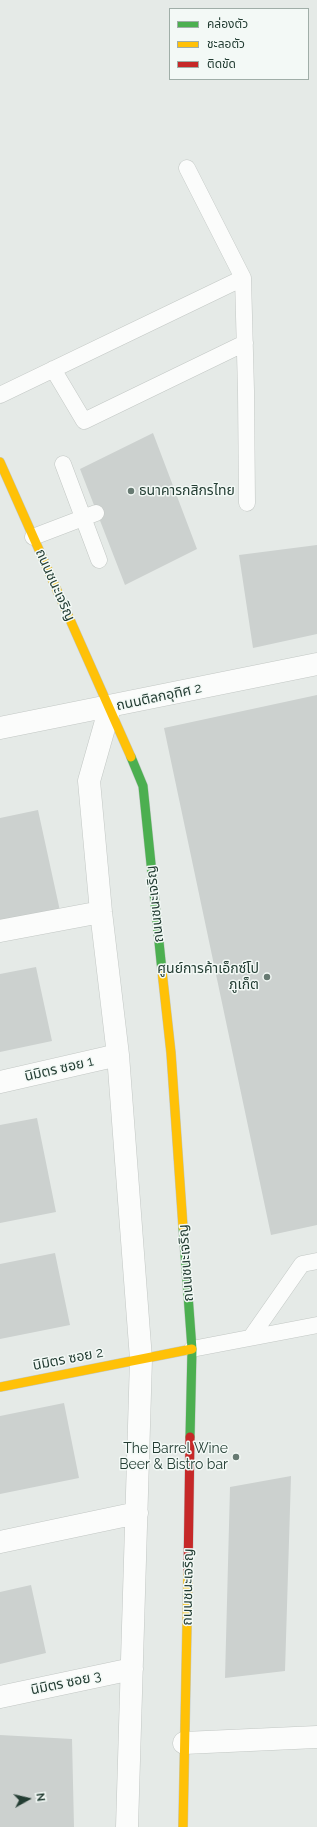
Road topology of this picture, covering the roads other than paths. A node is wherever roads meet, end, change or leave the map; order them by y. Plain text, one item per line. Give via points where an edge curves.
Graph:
1 (187, 168) dead end
2 (243, 278) junction
3 (245, 343) junction
4 (53, 369) junction
5 (0, 395) edge
6 (0, 462) edge
7 (63, 464) dead end
8 (246, 503) dead end
9 (90, 515) junction
10 (33, 537) junction
11 (99, 560) dead end
12 (317, 664) edge
13 (110, 707) junction
14 (0, 728) edge
15 (101, 912) junction
16 (0, 932) edge
17 (118, 1055) junction
18 (0, 1082) edge
19 (317, 1261) edge
20 (317, 1325) edge
21 (252, 1337) junction
22 (192, 1349) junction
23 (141, 1359) junction
24 (0, 1387) edge
25 (137, 1513) junction
26 (0, 1542) edge
27 (132, 1669) junction
28 (0, 1697) edge
29 (317, 1737) edge
30 (184, 1743) junction
31 (127, 1827) edge
32 (183, 1827) edge

1 - 2 lane
2 - 3 lane
2 - 4 lane
3 - 4 lane via 84,421
3 - 8 lane
4 - 5 lane
6 - 10 street, ถนนชนะเจริญ
7 - 9 lane
9 - 10 lane
9 - 11 lane
10 - 13 street, ถนนชนะเจริญ
12 - 13 street, ถนนติลกอุทิศ 2
13 - 14 street, ถนนติลกอุทิศ 2
13 - 15 street via 89,781
13 - 22 street, ถนนชนะเจริญ via 143,786 171,1053
15 - 16 street
15 - 17 street
17 - 18 street, นิมิตร ซอย 1
17 - 23 street
19 - 21 lane via 302,1264
20 - 21 lane
21 - 22 lane
22 - 23 street, นิมิตร ซอย 2
22 - 30 street, ถนนชนะเจริญ
23 - 24 street, นิมิตร ซอย 2
23 - 25 street
25 - 26 street
25 - 27 street
27 - 28 street, นิมิตร ซอย 3
27 - 31 street
29 - 30 street
30 - 32 street, ถนนชนะเจริญ

